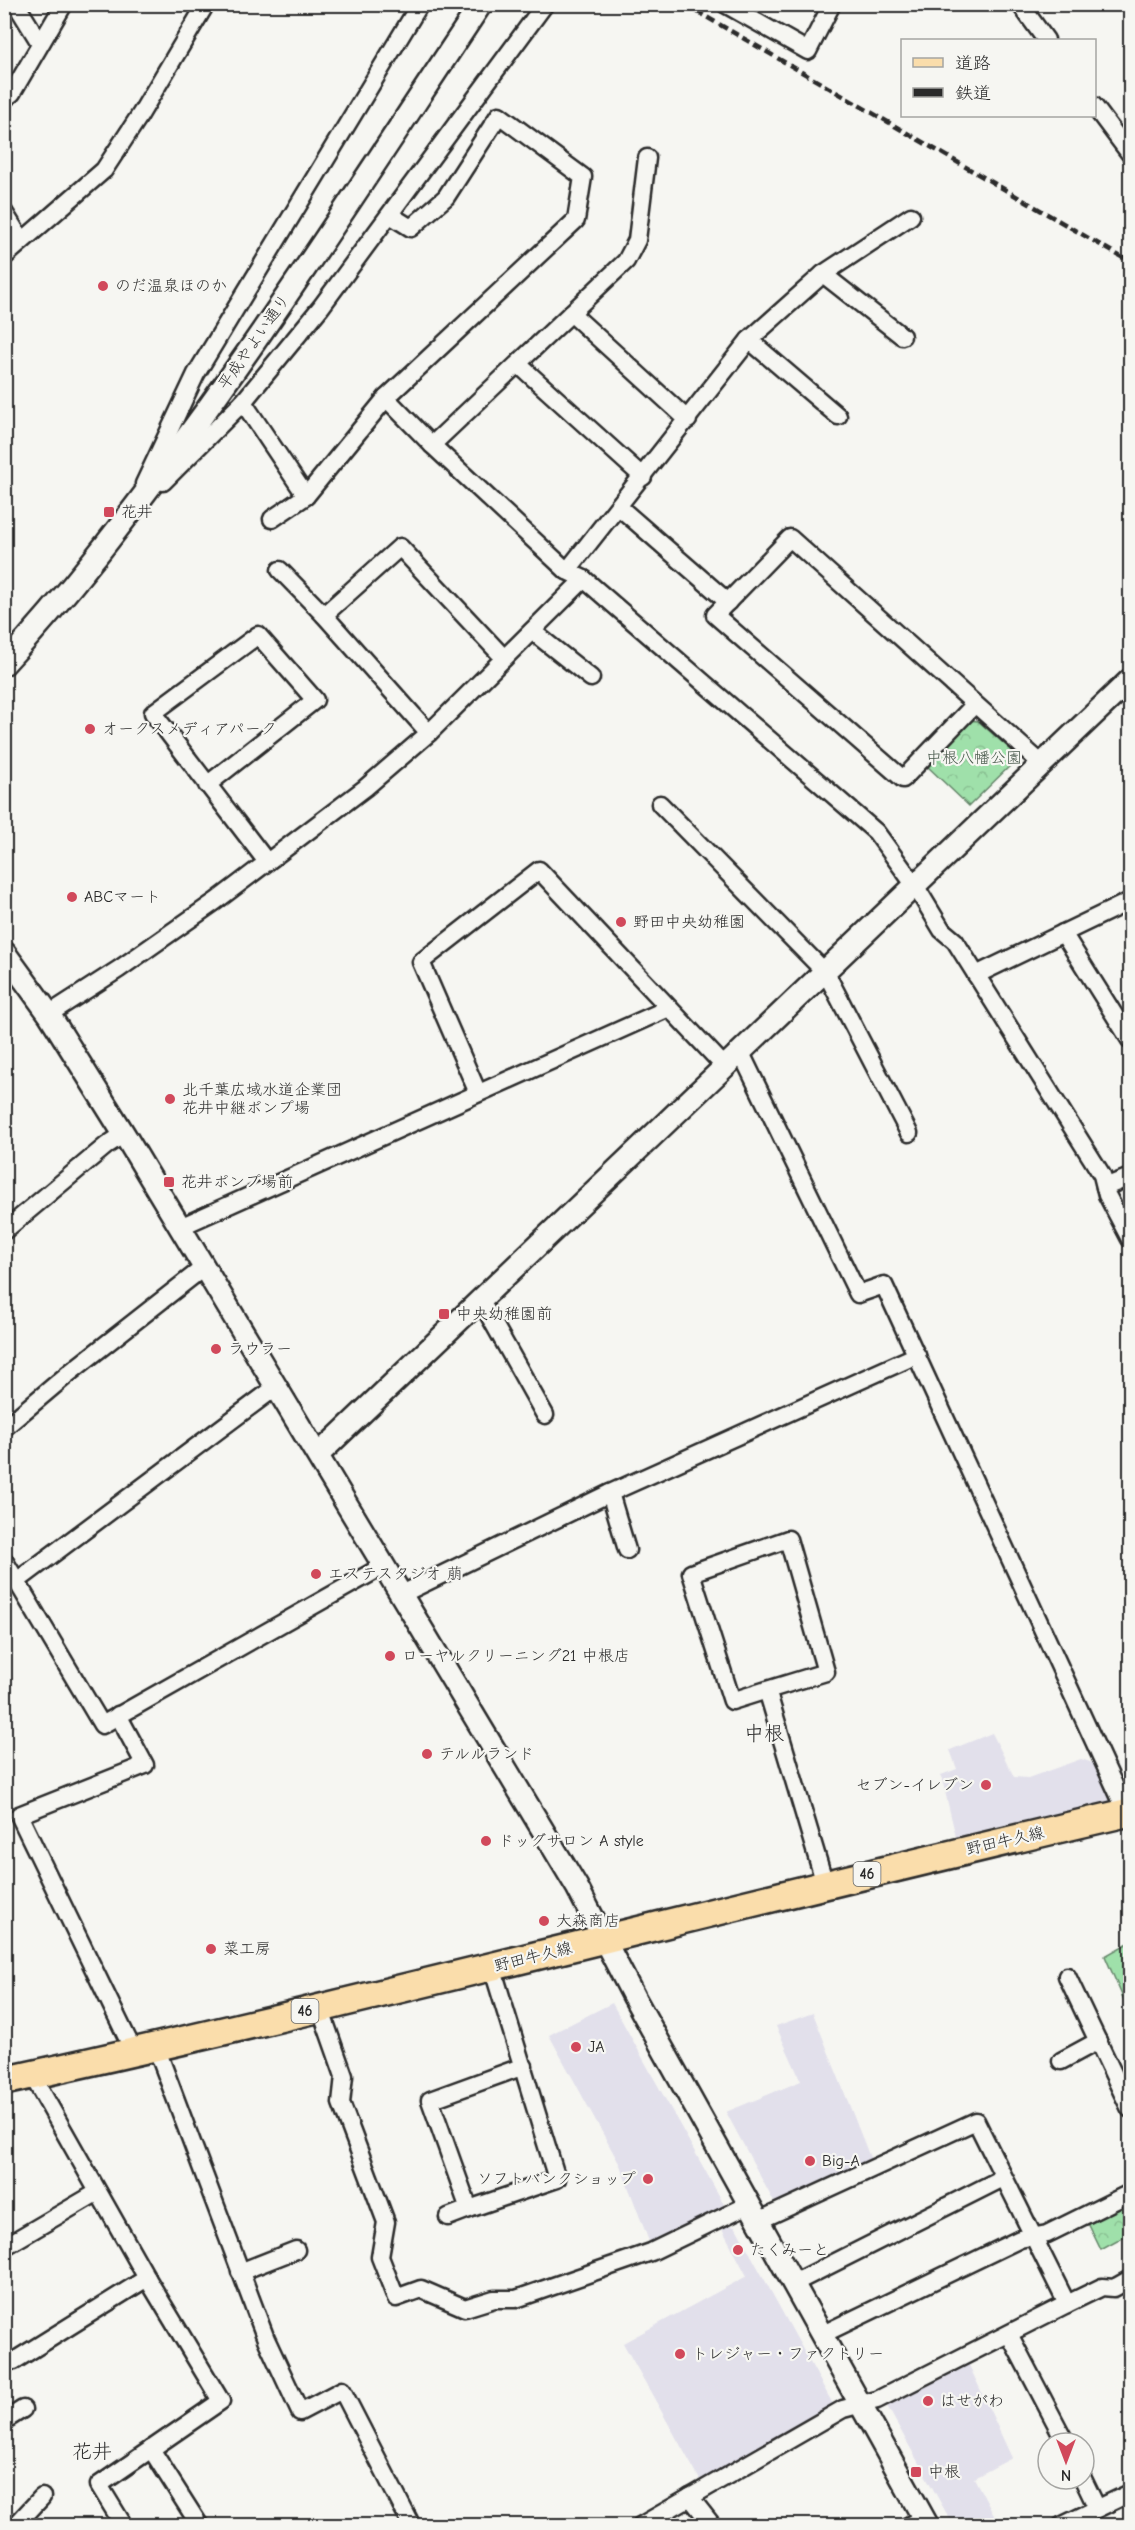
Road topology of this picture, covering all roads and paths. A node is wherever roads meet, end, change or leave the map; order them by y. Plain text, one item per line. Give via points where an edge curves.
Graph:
1 (15, 4) edge
2 (64, 4) edge
3 (206, 4) edge
4 (420, 4) edge
5 (481, 4) edge
6 (545, 4) edge
7 (725, 4) edge
8 (832, 4) edge
9 (1020, 4) edge
10 (1045, 39) edge
11 (40, 43) junction
12 (4, 99) edge
13 (1096, 107) edge
14 (1131, 154) edge
15 (647, 158) dead end
16 (4, 212) edge
17 (390, 215) junction
18 (910, 216) dead end
19 (22, 241) junction
20 (4, 257) edge
21 (824, 273) junction
22 (571, 313) junction
23 (902, 336) dead end
24 (749, 340) junction
25 (518, 364) junction
26 (386, 398) junction
27 (243, 402) junction
28 (838, 416) dead end
29 (688, 420) junction
30 (432, 445) junction
31 (643, 477) junction
32 (306, 496) junction
33 (619, 507) junction
34 (130, 514) junction
35 (272, 519) dead end
36 (280, 570) dead end
37 (567, 571) junction
38 (584, 579) junction
39 (728, 602) junction
40 (324, 615) junction
41 (531, 631) junction
42 (504, 658) junction
43 (4, 664) edge
44 (591, 678) dead end
45 (1131, 680) edge
46 (975, 704) junction
47 (429, 733) junction
48 (1042, 765) junction
49 (207, 785) junction
50 (660, 804) dead end
51 (267, 862) junction
52 (916, 887) junction
53 (1131, 901) edge
54 (1063, 933) junction
55 (4, 951) edge
56 (826, 973) junction
57 (976, 975) junction
58 (669, 1008) junction
59 (49, 1014) junction
60 (1131, 1040) edge
61 (741, 1053) junction
62 (726, 1068) junction
63 (478, 1093) junction
64 (909, 1133) dead end
65 (124, 1134) junction
66 (1131, 1177) edge
67 (1105, 1187) junction
68 (180, 1227) junction
69 (4, 1232) edge
70 (1131, 1239) edge
71 (203, 1268) junction
72 (481, 1301) junction
73 (917, 1355) junction
74 (276, 1387) junction
75 (545, 1414) dead end
76 (4, 1428) edge
77 (318, 1455) junction
78 (610, 1493) junction
79 (627, 1550) dead end
80 (4, 1560) edge
81 (385, 1565) junction
82 (16, 1581) junction
83 (402, 1594) junction
84 (767, 1690) junction
85 (118, 1715) junction
86 (1129, 1812) edge
87 (825, 1884) junction
88 (604, 1938) junction
89 (492, 1967) junction
90 (1067, 1976) dead end
91 (320, 2008) junction
92 (1098, 2041) junction
93 (145, 2049) junction
94 (1061, 2061) dead end
95 (524, 2066) junction
96 (32, 2075) junction
97 (4, 2081) edge
98 (1131, 2109) edge
99 (1003, 2178) junction
100 (98, 2192) junction
101 (1131, 2196) edge
102 (469, 2209) junction
103 (753, 2213) junction
104 (448, 2217) dead end
105 (1035, 2236) junction
106 (4, 2247) edge
107 (296, 2250) dead end
108 (240, 2272) junction
109 (147, 2278) junction
110 (1131, 2279) edge
111 (792, 2284) junction
112 (1067, 2304) junction
113 (1009, 2334) junction
114 (821, 2336) junction
115 (14, 2361) dead end
116 (861, 2404) junction
117 (23, 2409) dead end
118 (4, 2421) edge
119 (1060, 2431) edge
120 (150, 2449) junction
121 (1089, 2491) edge
122 (1131, 2493) edge
123 (42, 2497) dead end
124 (690, 2498) junction
125 (1097, 2508) junction
126 (920, 2523) edge
127 (15, 2526) edge
128 (124, 2526) edge
129 (200, 2526) edge
130 (412, 2526) edge
131 (640, 2526) edge
132 (713, 2526) edge
133 (1061, 2526) edge

1 - 11 street
2 - 11 street
3 - 19 street via 104,170
4 - 34 street via 196,374
5 - 34 street, 平成やよい通り via 244,358
6 - 17 street
7 - 8 street via 808,51
9 - 10 street
11 - 12 street via 12,93
13 - 14 street
15 - 22 street via 636,240 626,261
16 - 19 street
17 - 26 street via 411,228 446,197 499,115 583,177 576,220
17 - 27 street
18 - 21 street
19 - 20 street
21 - 23 street
21 - 24 street
22 - 25 street
22 - 29 street
24 - 28 street
24 - 29 street
25 - 30 street
25 - 31 street
26 - 30 street
26 - 32 street
27 - 32 street
27 - 34 street
29 - 31 street
30 - 37 street
31 - 33 street
32 - 35 street
33 - 37 street
33 - 39 street
34 - 43 street, 平成やよい通り
36 - 40 street
37 - 38 street
38 - 41 street
38 - 52 street via 876,832
39 - 46 street via 790,538
39 - 46 street via 715,615 903,779
40 - 42 street via 400,547
40 - 47 street
41 - 42 street
41 - 44 street
42 - 47 street
45 - 48 street
46 - 48 street
47 - 51 street via 365,788
48 - 52 street
49 - 49 street via 153,713 258,635 315,700
49 - 51 street
50 - 56 street
51 - 59 street via 119,969
52 - 56 street
52 - 57 street
53 - 54 street
54 - 57 street
54 - 60 street
55 - 59 street
56 - 61 street
56 - 64 street
57 - 67 street via 1102,1175
58 - 62 street
58 - 63 street
58 - 63 street via 539,870 421,962
59 - 65 street
61 - 62 street
61 - 73 street via 858,1294 884,1285
62 - 72 street
63 - 68 street
65 - 68 street
65 - 69 street
66 - 67 street
67 - 70 street
68 - 71 street
71 - 74 street
71 - 76 street
72 - 75 street
72 - 77 street
73 - 78 street
73 - 86 street
74 - 77 street
74 - 82 street
77 - 81 street
78 - 79 street
78 - 83 street
80 - 82 street
81 - 83 street
81 - 85 street
82 - 85 street via 102,1725
83 - 88 street
84 - 84 street via 732,1701 691,1573 788,1539 826,1672
84 - 87 street
85 - 93 street via 145,1765 19,1815
86 - 87 main road, 野田牛久線 / 46
87 - 88 main road, 野田牛久線 / 46
88 - 89 main road, 野田牛久線 / 46
88 - 103 street
89 - 91 main road, 野田牛久線 / 46
89 - 95 street
90 - 92 street
91 - 93 main road, 野田牛久線 / 46
91 - 103 street via 344,2076 341,2103 386,2222 380,2257 396,2298 421,2289 465,2307 516,2299
92 - 94 street
92 - 98 street
93 - 96 main road, 野田牛久線 / 46
93 - 108 street
95 - 102 street via 557,2179
95 - 102 street via 430,2100
96 - 97 main road, 野田牛久線 / 46
96 - 100 street
99 - 103 street via 976,2121
99 - 105 street
99 - 111 street
100 - 106 street
100 - 109 street
101 - 105 street
102 - 104 street
103 - 111 street
105 - 112 street
105 - 114 street via 1020,2239
107 - 108 street
108 - 130 street via 300,2412 342,2390
109 - 115 street
109 - 120 street via 221,2401
110 - 112 street via 1114,2288 1102,2287
111 - 114 street
112 - 113 street
113 - 116 street via 877,2400
113 - 119 street
114 - 116 street
116 - 124 street via 843,2409
116 - 126 street
117 - 118 street
120 - 128 street via 99,2485
120 - 129 street
121 - 125 street
122 - 125 street
123 - 127 street
124 - 131 street
124 - 132 street
125 - 133 street

